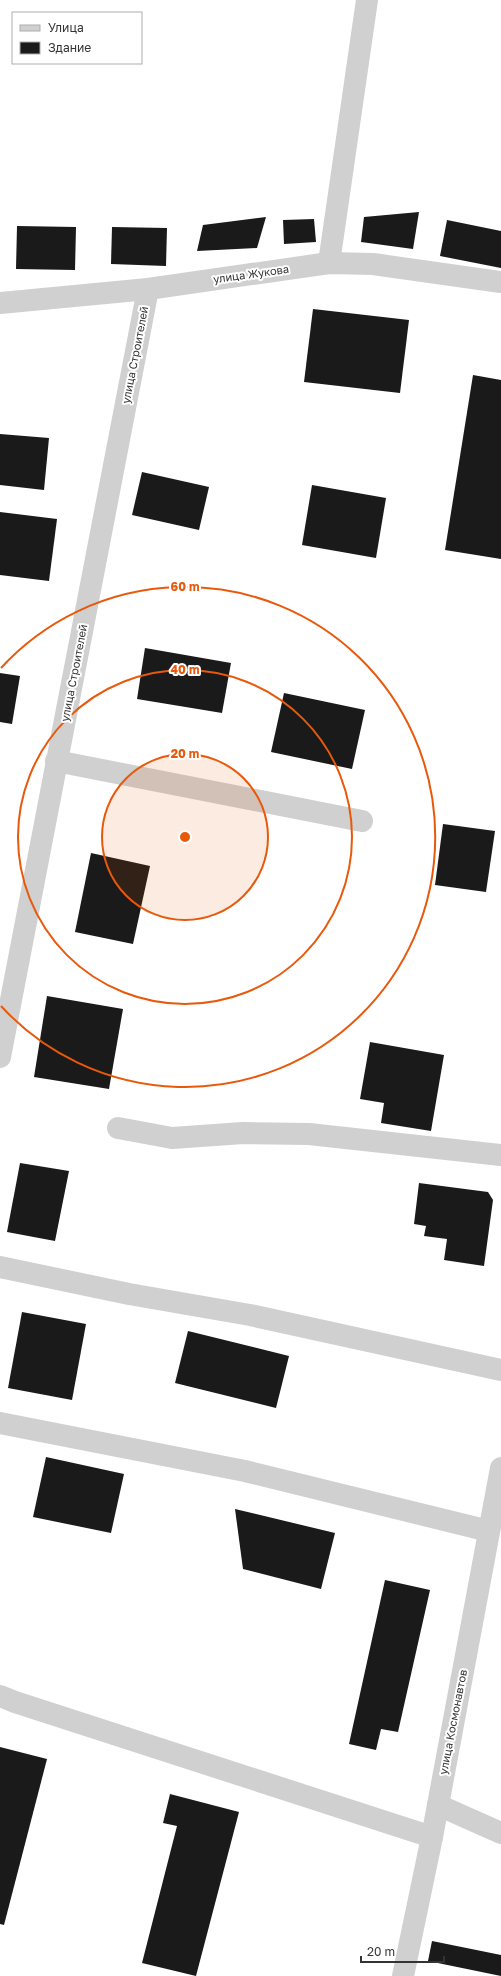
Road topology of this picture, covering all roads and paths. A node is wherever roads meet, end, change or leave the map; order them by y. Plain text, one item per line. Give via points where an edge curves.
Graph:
1 (367, 0) edge
2 (329, 263) junction
3 (501, 282) edge
4 (148, 289) junction
5 (0, 303) edge
6 (56, 761) junction
7 (362, 821) dead end
8 (0, 1057) edge
9 (118, 1128) dead end
10 (501, 1155) edge
11 (0, 1267) edge
12 (501, 1370) edge
13 (0, 1423) edge
14 (501, 1468) edge
15 (489, 1531) junction
16 (0, 1696) edge
17 (438, 1805) junction
18 (501, 1833) edge
19 (432, 1837) junction
20 (403, 1976) edge

1 - 2 street
2 - 3 street, улица Жукова via 373,264
2 - 4 street, улица Жукова
4 - 5 street, улица Жукова
4 - 6 street, улица Строителей
6 - 7 street
6 - 8 street, улица Строителей
9 - 10 street via 172,1138 243,1133 309,1134
11 - 12 street via 128,1294 250,1315
13 - 15 street via 245,1471
14 - 15 street, улица Космонавтов
15 - 17 street, улица Космонавтов
16 - 19 street
17 - 18 street
17 - 19 street, улица Космонавтов
19 - 20 street, улица Космонавтов

